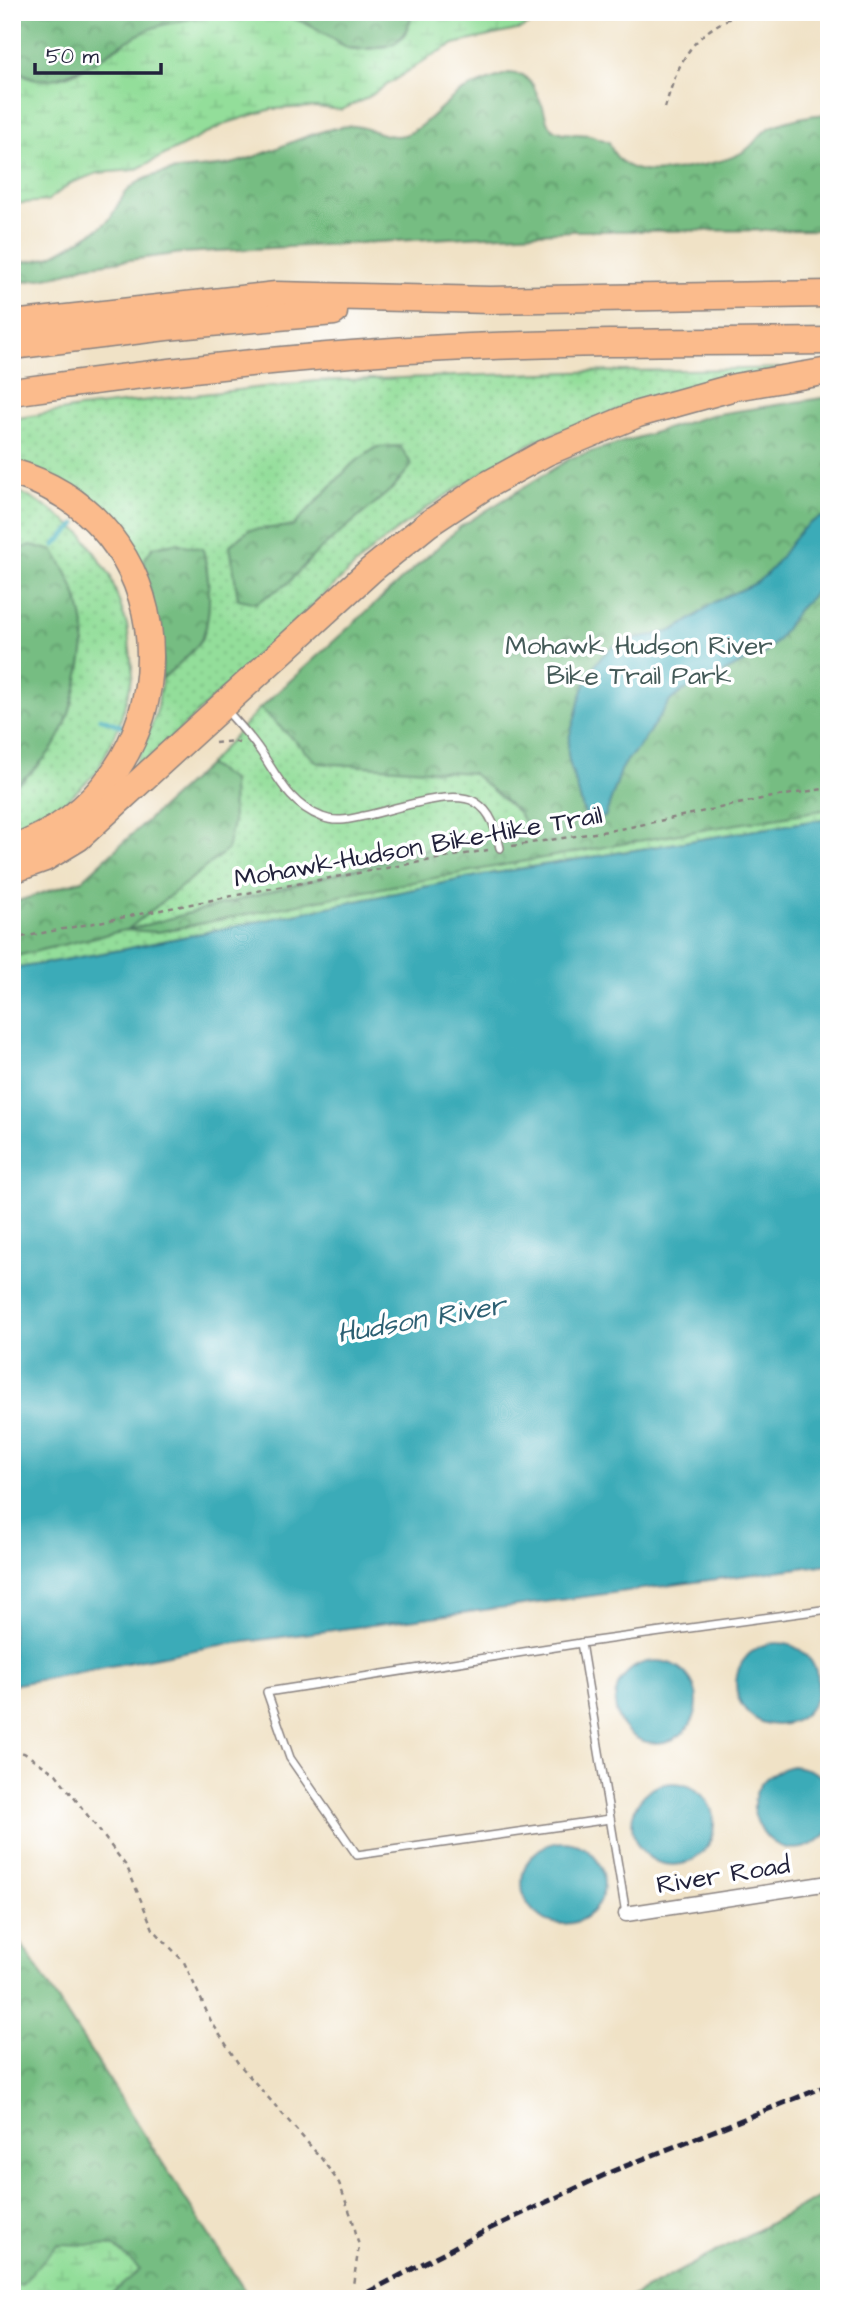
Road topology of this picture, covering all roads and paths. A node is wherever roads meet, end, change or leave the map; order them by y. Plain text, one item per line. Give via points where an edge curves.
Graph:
1 (745, 12) edge
2 (664, 108) dead end
3 (829, 294) edge
4 (490, 300) junction
5 (12, 324) edge
6 (829, 341) edge
7 (12, 346) edge
8 (829, 371) edge
9 (12, 392) edge
10 (12, 472) edge
11 (223, 706) junction
12 (210, 744) dead end
13 (246, 746) dead end
14 (829, 788) edge
15 (500, 848) junction
16 (12, 849) edge
17 (12, 870) edge
18 (12, 939) edge
19 (829, 1609) edge
20 (581, 1643) junction
21 (12, 1752) edge
22 (610, 1819) junction
23 (829, 1883) edge
24 (626, 1914) joint
25 (353, 2285) dead end

1 - 2 path via 696,40 677,71
3 - 4 highway
4 - 5 highway via 276,295
4 - 7 highway via 243,319
6 - 9 highway via 536,344 405,351
8 - 11 highway via 668,404 576,439 514,469 399,547
10 - 16 highway via 75,504 114,544 138,591 151,663 144,713 116,771 66,822
11 - 15 lane via 253,740 285,792 306,810 342,821 463,798 488,814
11 - 17 highway via 79,838
12 - 13 path via 234,741
14 - 15 path, Mohawk-Hudson Bike-Hike Trail
15 - 18 path, Mohawk-Hudson Bike-Hike Trail
19 - 20 lane
20 - 22 lane
20 - 22 lane via 267,1692 290,1758 356,1855
21 - 25 path via 24,1753 56,1774 127,1867 153,1929 184,1962 211,2021 238,2063 339,2183 359,2246
22 - 24 lane
23 - 24 street, River Road

